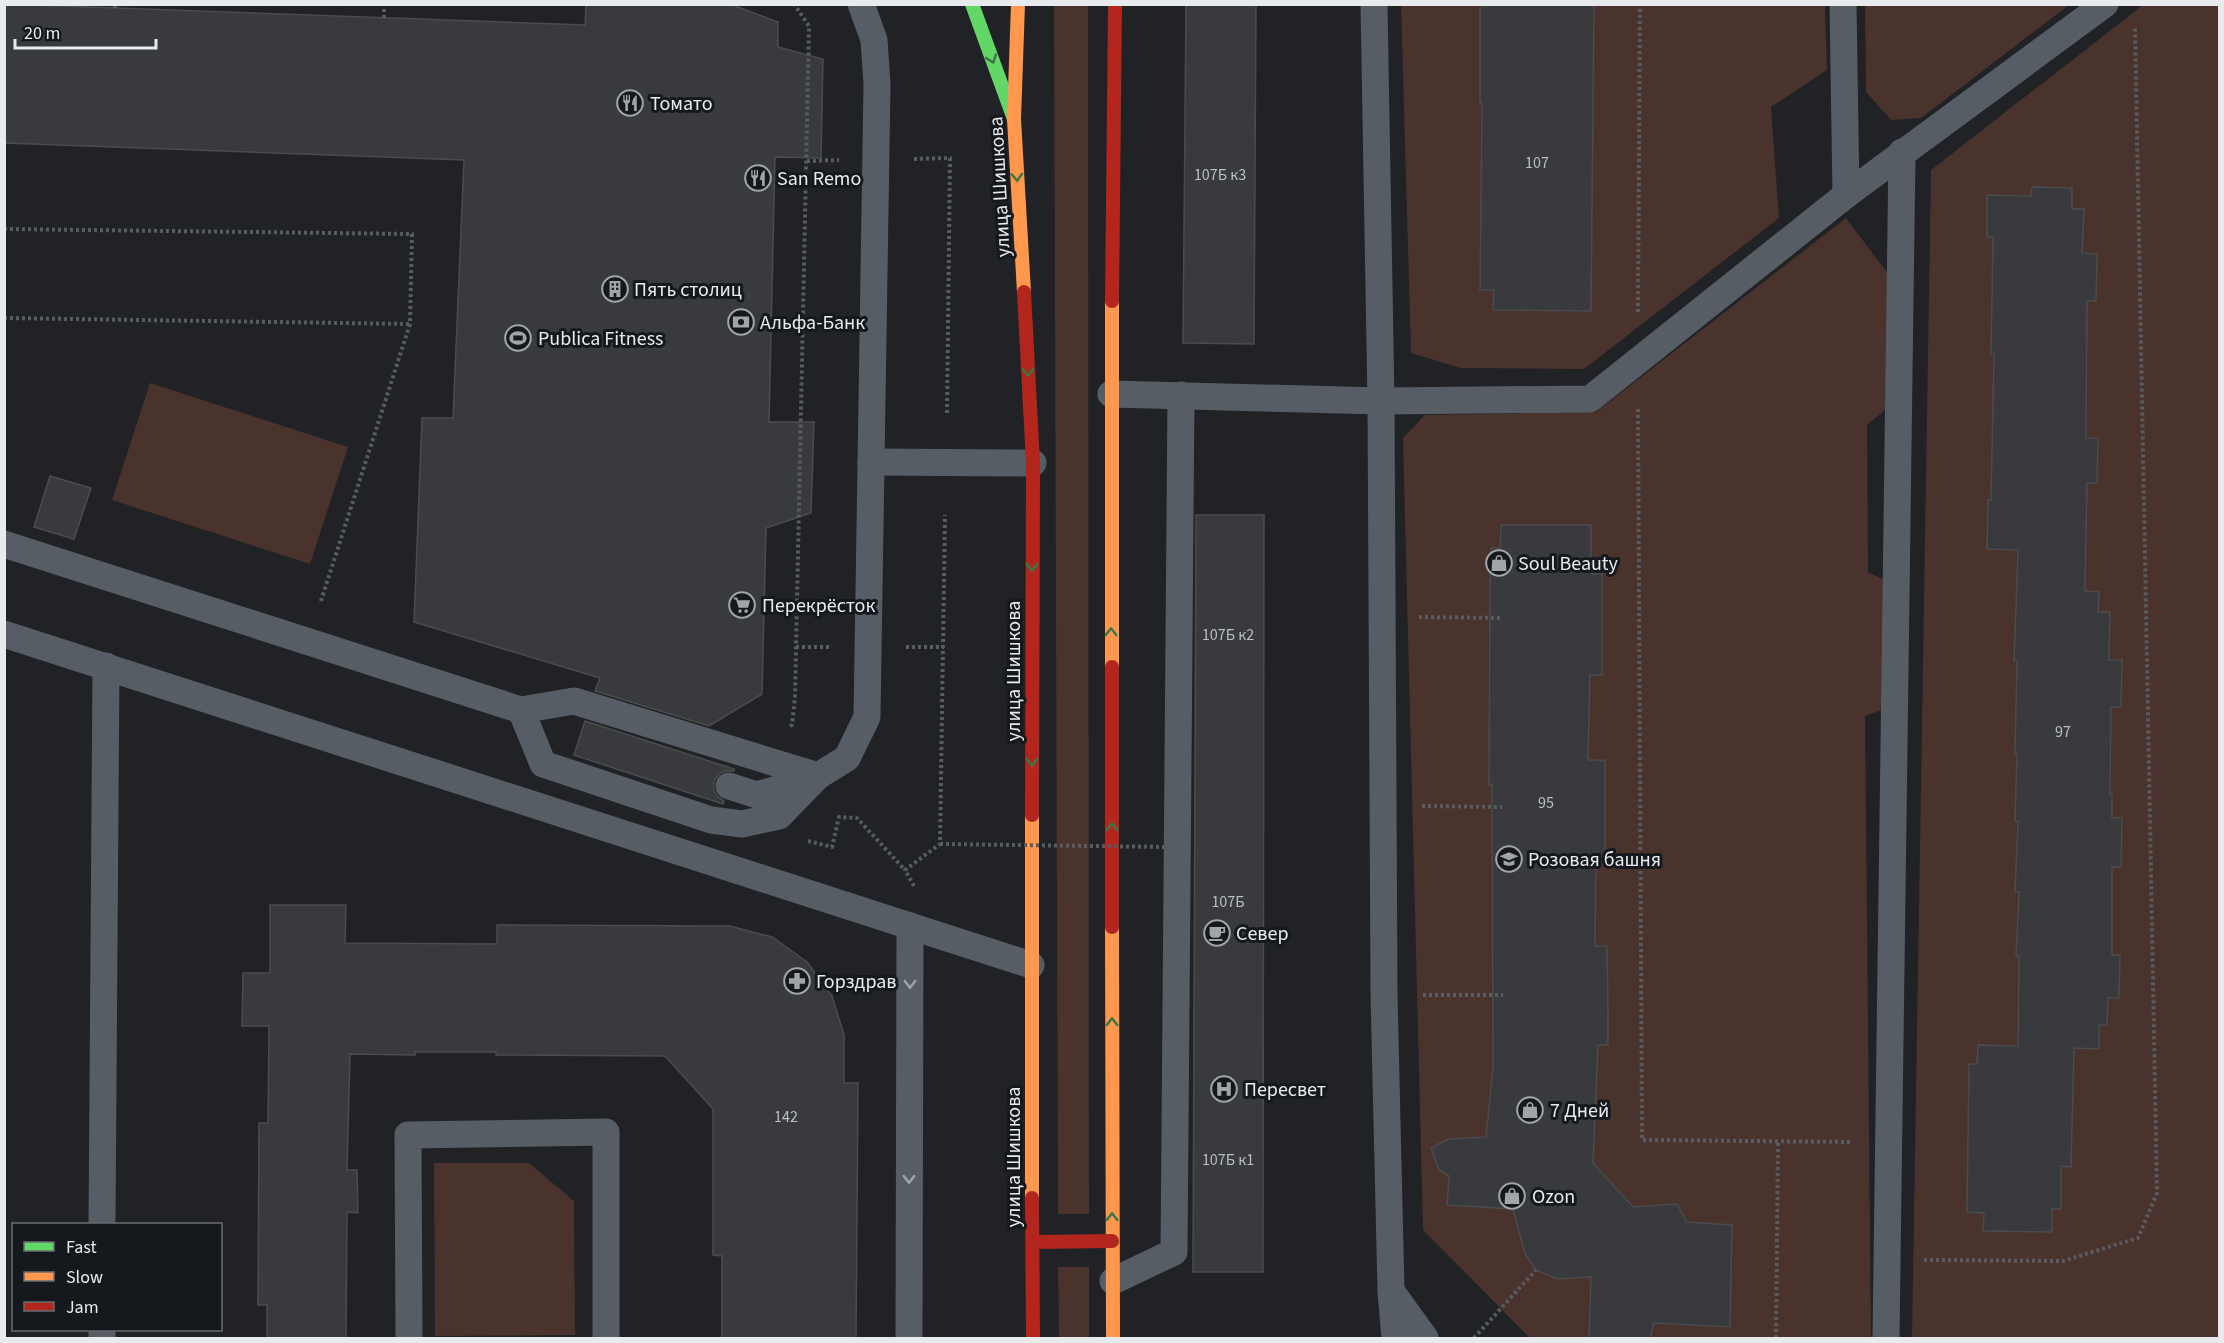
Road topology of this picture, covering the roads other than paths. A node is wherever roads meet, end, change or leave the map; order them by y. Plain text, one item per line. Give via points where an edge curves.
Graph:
1 (861, 4) edge
2 (972, 4) edge
3 (1018, 4) edge
4 (1115, 4) edge
5 (1374, 4) edge
6 (1843, 4) edge
7 (2105, 4) edge
8 (1014, 119) junction
9 (1902, 152) junction
10 (1846, 195) junction
11 (1111, 394) junction
12 (1181, 396) junction
13 (1381, 401) junction
14 (871, 462) junction
15 (1033, 463) junction
16 (4, 544) edge
17 (4, 634) edge
18 (106, 666) junction
19 (521, 710) junction
20 (818, 776) junction
21 (729, 786) dead end
22 (910, 926) junction
23 (1031, 965) junction
24 (102, 1223) edge
25 (1112, 1241) junction
26 (1033, 1242) junction
27 (1113, 1281) junction
28 (1390, 1291) junction
29 (409, 1338) edge
30 (606, 1338) edge
31 (909, 1338) edge
32 (1033, 1338) edge
33 (1113, 1338) edge
34 (1395, 1338) edge
35 (1425, 1338) edge
36 (1886, 1338) edge

1 - 14 lane via 874,40 877,84
2 -> 8 main road
3 - 8 main road, улица Шишкова
4 - 11 main road
5 - 13 lane
6 - 10 lane
7 - 9 lane
8 -> 15 main road, улица Шишкова
9 - 10 lane
9 - 36 lane
10 - 13 lane via 1590,399
11 - 12 lane
25 -> 11 main road
12 - 13 lane
12 - 27 lane via 1174,1252
13 - 28 lane
14 - 15 lane
14 - 20 lane via 867,717 847,758
15 -> 23 main road, улица Шишкова
16 - 19 lane
17 - 18 lane
18 - 22 lane
18 - 24 lane
19 - 20 lane via 574,701
19 - 20 lane via 543,764 711,820 742,824 779,816
20 - 21 lane via 757,795
22 - 23 lane
22 -> 31 lane
23 - 26 main road, улица Шишкова
25 - 26 main road
25 - 27 main road
26 - 32 main road, улица Шишкова
27 - 33 main road
28 - 34 lane
28 - 35 lane
29 - 30 lane via 408,1135 606,1132

